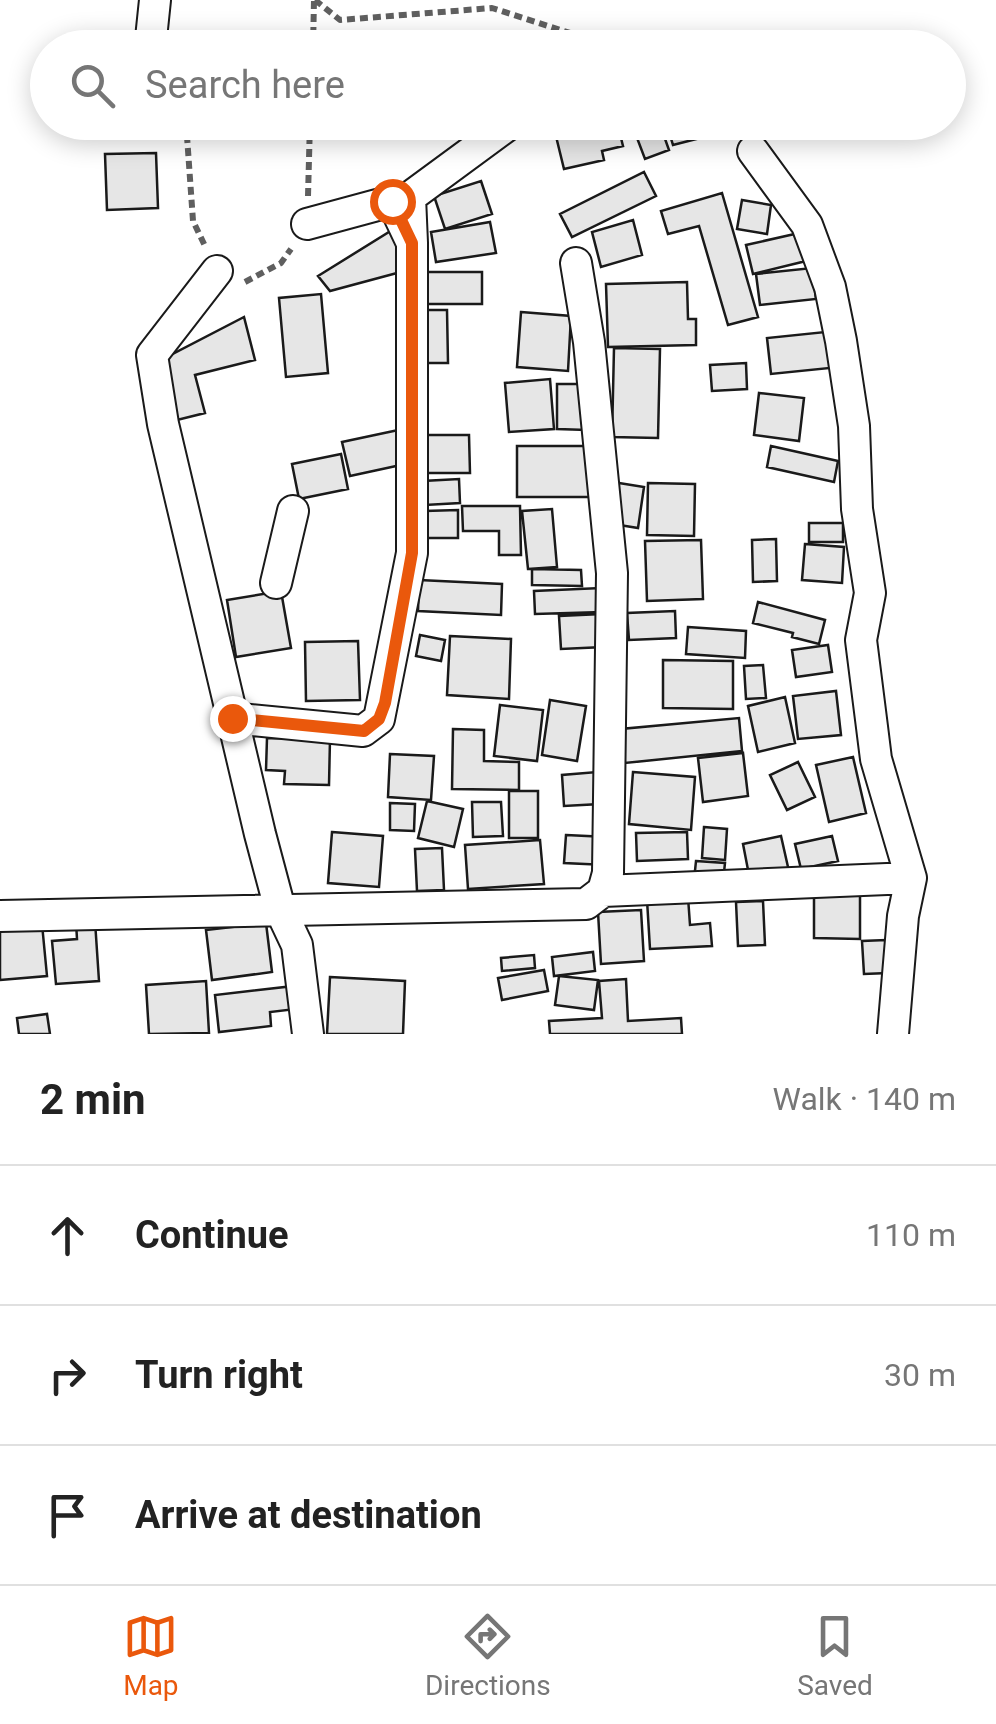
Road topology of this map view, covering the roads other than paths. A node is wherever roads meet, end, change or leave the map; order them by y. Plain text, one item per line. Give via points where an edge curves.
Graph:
1 (155, 0) edge
2 (152, 30) edge
3 (488, 140) edge
4 (754, 151) dead end
5 (307, 224) road end
6 (412, 243) junction
7 (576, 263) dead end
8 (217, 271) road end
9 (293, 512) dead end
10 (276, 583) dead end
11 (232, 718) junction
12 (911, 878) junction
13 (603, 891) junction
14 (280, 909) junction
15 (0, 916) edge
16 (308, 1034) edge
17 (893, 1034) edge

1 - 2 street
3 - 6 street via 410,197
4 - 12 street via 807,225 830,287 854,426 870,593 861,640 874,743
5 - 6 street via 392,201
6 - 11 street via 412,553 379,719 364,731
7 - 13 street via 612,574
8 - 11 street via 152,356
9 - 10 street
11 - 14 street
12 - 13 street
12 - 17 street
13 - 14 street via 586,904
14 - 15 street
14 - 16 street via 297,945

